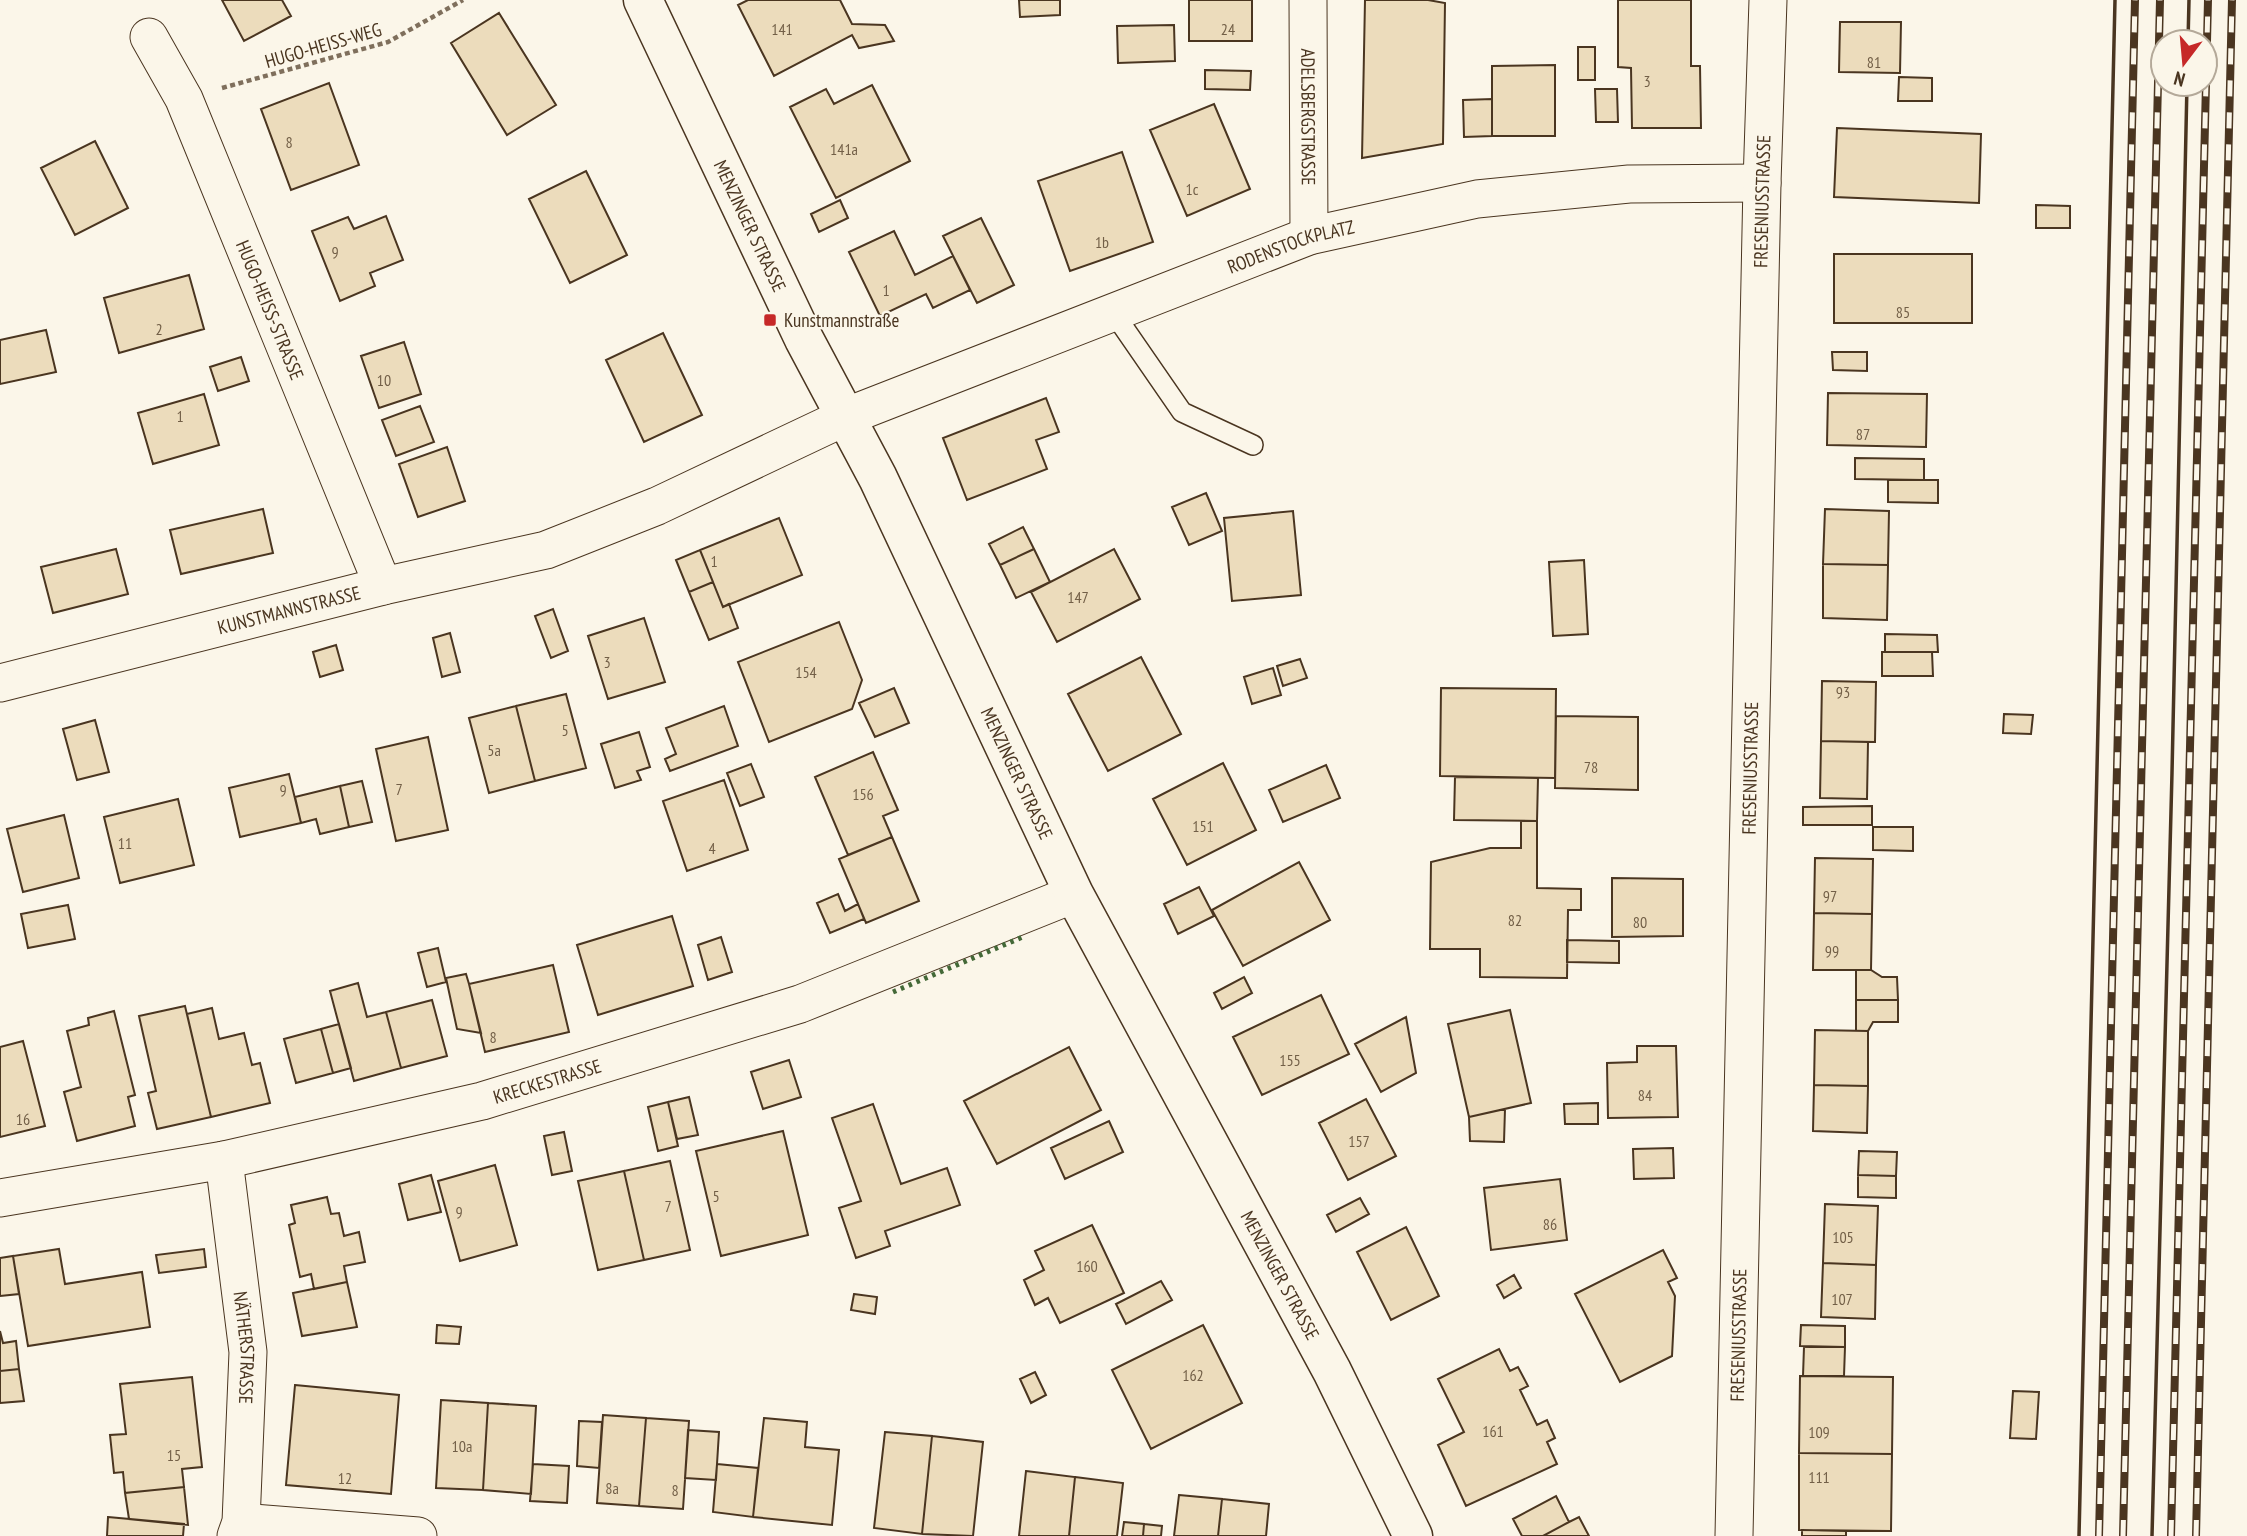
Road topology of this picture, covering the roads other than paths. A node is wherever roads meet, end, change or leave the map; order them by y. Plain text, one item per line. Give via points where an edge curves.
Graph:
1 (643, 0) edge
2 (1308, 0) edge
3 (1768, 0) edge
4 (149, 37) dead end
5 (1762, 183) junction
6 (1309, 236) junction
7 (1113, 312) junction
8 (845, 417) junction
9 (1253, 445) dead end
10 (383, 586) junction
11 (0, 683) edge
12 (1074, 894) junction
13 (224, 1160) junction
14 (0, 1198) edge
15 (239, 1529) edge
16 (418, 1536) edge
17 (1413, 1536) edge
18 (1734, 1536) edge

1 - 8 street, MENZINGER STRASSE
2 - 6 street, ADELSBERGSTRASSE
3 - 5 street, FRESENIUSSTRASSE
4 - 10 street, HUGO-HEISS-STRASSE via 184,99
5 - 6 street, RODENSTOCKPLATZ via 1629,184 1477,199
5 - 18 street, FRESENIUSSTRASSE
6 - 7 street, RODENSTOCKPLATZ
7 - 8 street, RODENSTOCKPLATZ
7 - 9 lane via 1182,412
8 - 10 street, KUNSTMANNSTRASSE via 657,506 546,550
8 - 12 street, MENZINGER STRASSE
10 - 11 street, KUNSTMANNSTRASSE
12 - 13 street, KRECKESTRASSE via 800,1004 482,1101
12 - 17 street, MENZINGER STRASSE via 1332,1371
13 - 14 street, KRECKESTRASSE
13 - 15 street, NÄTHERSTRASSE via 248,1352
15 - 16 street

